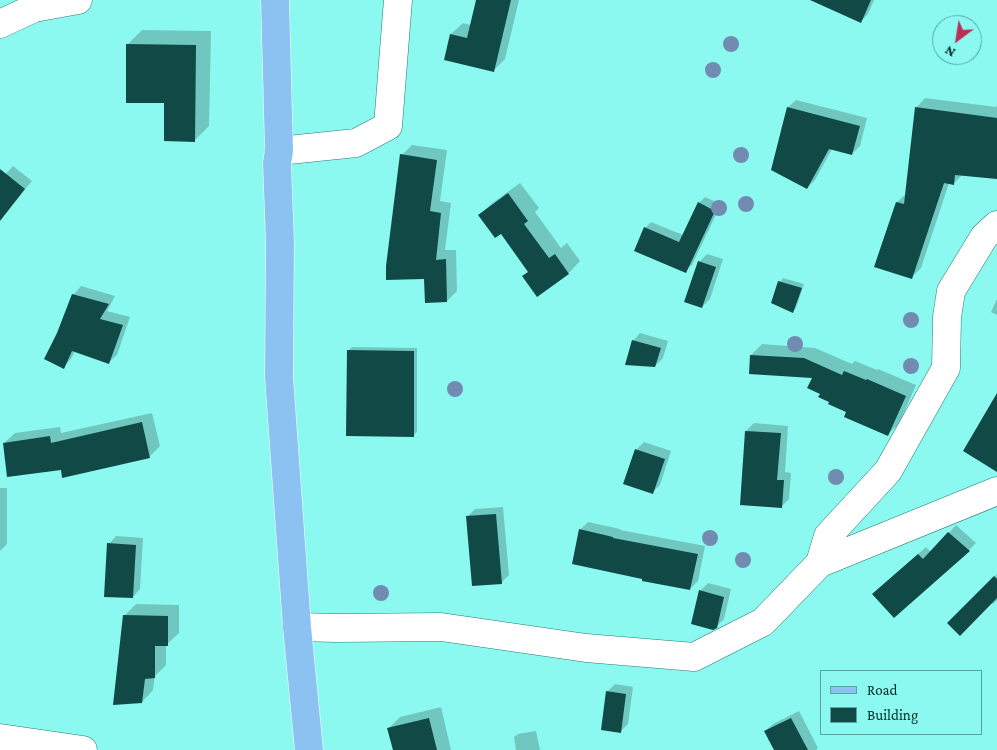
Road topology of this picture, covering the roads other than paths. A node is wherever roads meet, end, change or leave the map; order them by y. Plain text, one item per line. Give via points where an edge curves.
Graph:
1 (78, 0) edge
2 (275, 0) edge
3 (398, 0) edge
4 (2, 16) edge
5 (279, 151) junction
6 (997, 225) edge
7 (997, 491) edge
8 (820, 563) junction
9 (297, 627) junction
10 (0, 738) edge
11 (83, 750) edge
12 (310, 750) edge

1 - 4 street
2 - 5 main road
3 - 5 street via 388,126 356,143
5 - 9 main road via 279,377
6 - 8 street via 984,236 951,291 946,368 888,471 828,536
7 - 8 street
8 - 9 street via 763,622 694,657 586,648 440,627
9 - 12 main road
10 - 11 street

